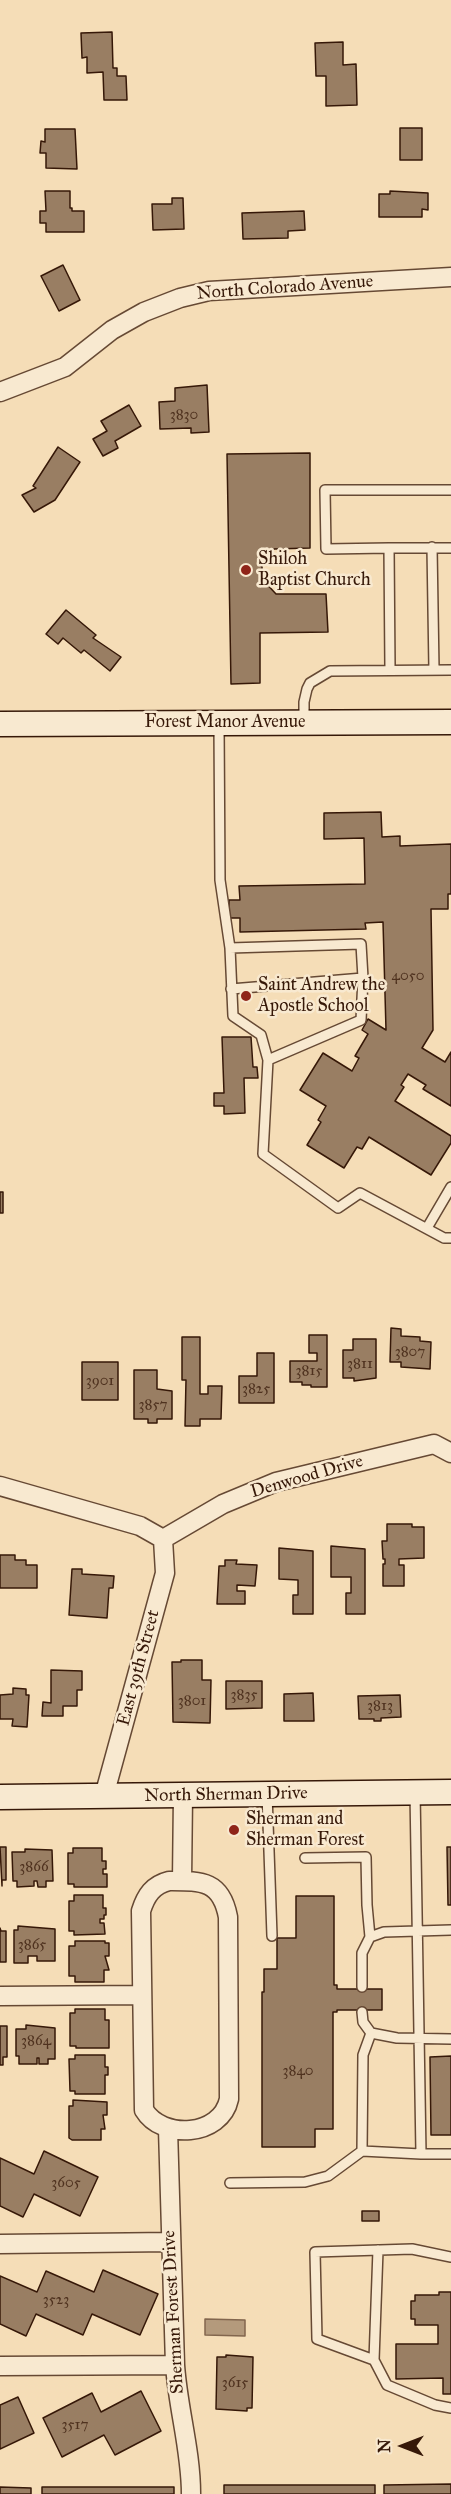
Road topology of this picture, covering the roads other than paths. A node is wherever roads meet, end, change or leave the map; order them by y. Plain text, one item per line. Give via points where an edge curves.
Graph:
1 (451, 277) edge
2 (0, 392) edge
3 (451, 490) edge
4 (389, 548) junction
5 (432, 548) junction
6 (451, 548) edge
7 (390, 669) junction
8 (434, 670) junction
9 (451, 670) edge
10 (304, 722) junction
11 (451, 722) edge
12 (219, 723) junction
13 (0, 724) edge
14 (230, 948) junction
15 (363, 978) junction
16 (231, 989) junction
17 (268, 1060) junction
18 (451, 1187) edge
19 (427, 1228) junction
20 (451, 1238) edge
21 (451, 1453) edge
22 (0, 1486) edge
23 (163, 1539) junction
24 (449, 1790) edge
25 (415, 1792) junction
26 (267, 1794) junction
27 (183, 1795) junction
28 (104, 1796) junction
29 (0, 1797) edge
30 (305, 1858) dead end
31 (182, 1881) junction
32 (451, 1930) edge
33 (417, 1931) junction
34 (272, 1936) dead end
35 (370, 1937) junction
36 (362, 1987) dead end
37 (142, 1995) junction
38 (0, 1996) edge
39 (362, 2012) dead end
40 (371, 2033) junction
41 (419, 2039) junction
42 (451, 2039) edge
43 (168, 2129) junction
44 (362, 2151) junction
45 (421, 2154) junction
46 (451, 2154) edge
47 (230, 2183) dead end
48 (170, 2242) junction
49 (0, 2244) edge
50 (378, 2250) junction
51 (451, 2257) edge
52 (374, 2360) junction
53 (175, 2365) junction
54 (0, 2367) edge
55 (451, 2408) edge
56 (191, 2494) edge

1 - 2 street, North Colorado Avenue via 209,291 189,296 127,321 65,366
3 - 4 lane via 325,490 327,549
4 - 5 lane
4 - 7 lane
5 - 6 lane
5 - 8 lane
7 - 8 lane
7 - 10 lane via 330,671 310,683 304,696
8 - 9 lane
10 - 11 main road, Forest Manor Avenue
10 - 12 main road, Forest Manor Avenue
12 - 13 main road, Forest Manor Avenue
12 - 14 lane via 219,880
14 - 15 lane via 361,944
14 - 16 lane
15 - 16 lane
15 - 17 lane via 361,1020
16 - 17 lane via 233,1016 261,1035
17 - 19 lane via 263,1154 338,1208 360,1192
18 - 19 lane
19 - 20 lane via 444,1239
21 - 23 street, Denwood Drive via 434,1444 276,1482 223,1504
22 - 23 street via 140,1526
23 - 28 street, East 39th Street via 165,1573
24 - 25 main road, North Sherman Drive
25 - 26 main road, North Sherman Drive
25 - 33 lane
26 - 27 main road, North Sherman Drive
26 - 34 lane
27 - 28 main road, North Sherman Drive
27 - 31 street
28 - 29 main road, North Sherman Drive
30 - 35 lane via 366,1857
31 - 37 street via 160,1883 145,1898 141,1911
31 - 43 street via 209,1885 226,1904 229,2099 222,2115 213,2123 193,2129
32 - 33 lane
33 - 35 lane via 384,1932
33 - 41 lane
35 - 36 lane via 362,1953
37 - 38 street
37 - 43 street via 144,2110 151,2120
39 - 40 lane via 363,2022
40 - 41 lane
40 - 44 lane via 363,2055
41 - 42 lane
41 - 45 lane
43 - 48 street, Sherman Forest Drive
44 - 45 lane
44 - 47 lane via 328,2176 305,2182
45 - 46 lane
48 - 49 street
48 - 53 street, Sherman Forest Drive
50 - 51 lane via 412,2249
50 - 52 lane
50 - 52 lane via 315,2252 317,2339
52 - 55 lane via 387,2385
53 - 54 street
53 - 56 street, Sherman Forest Drive via 191,2467

